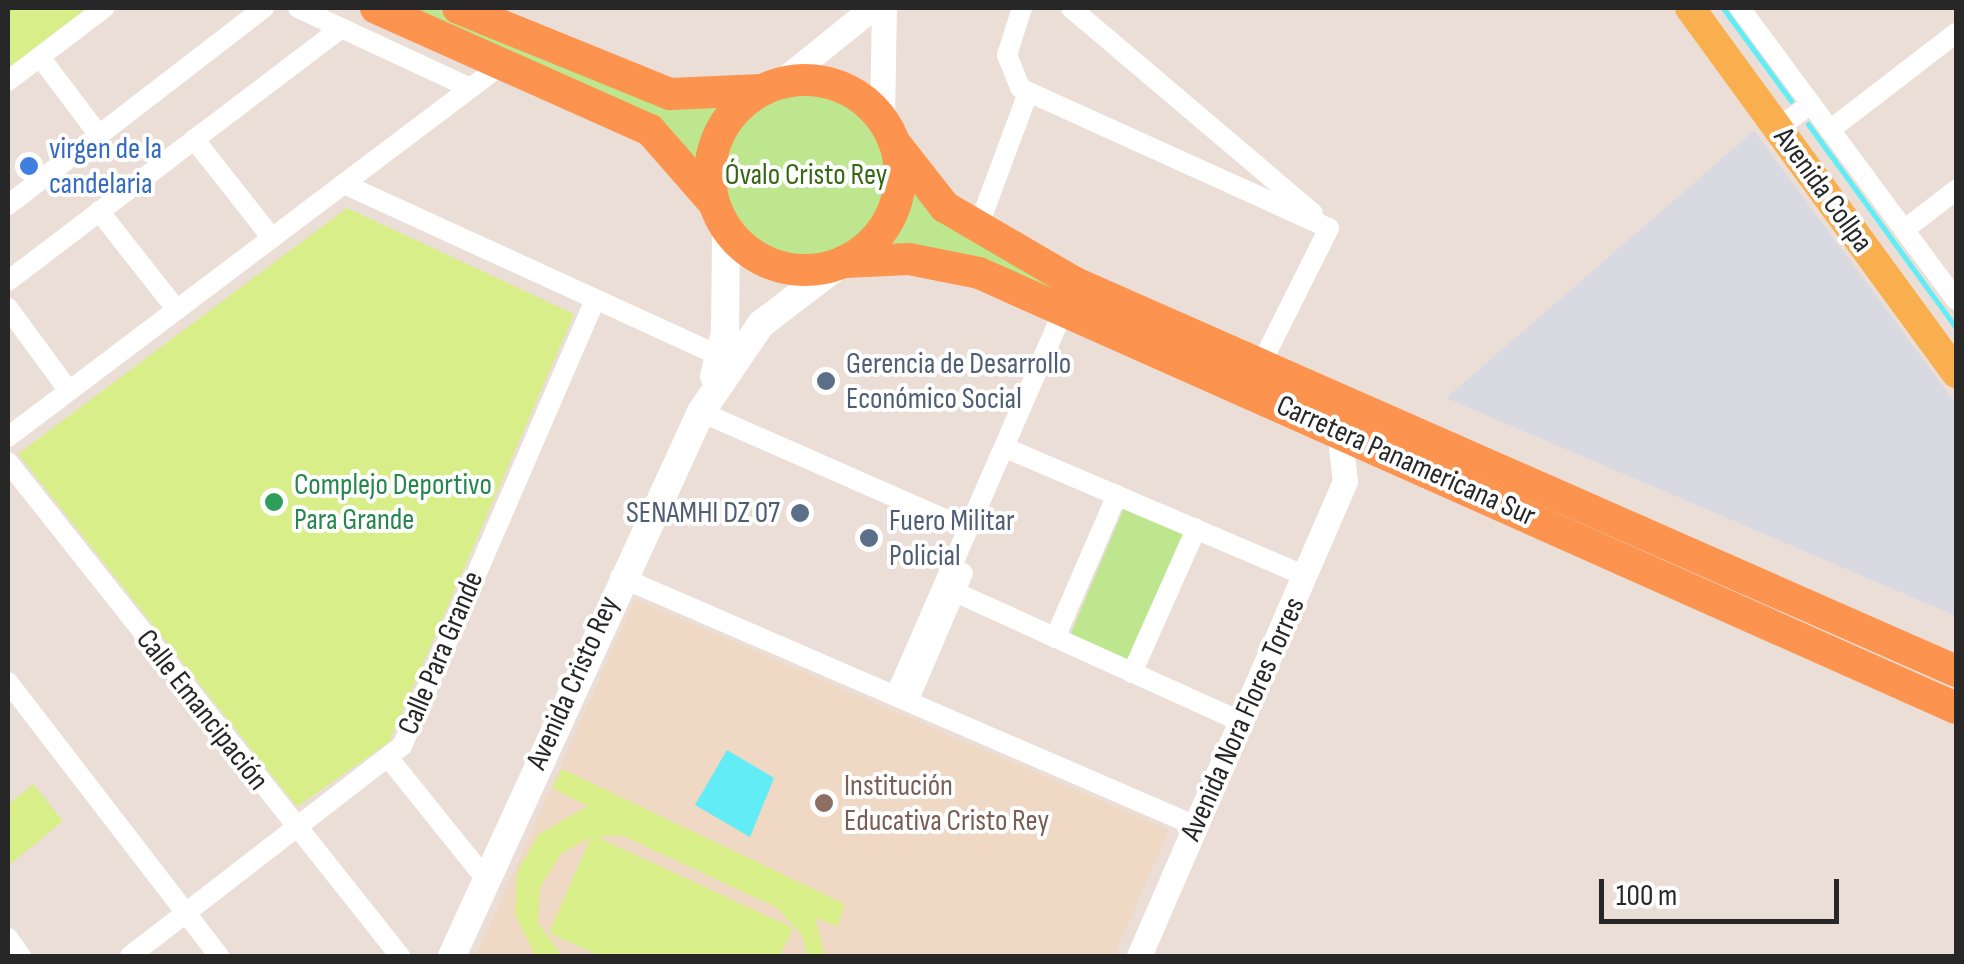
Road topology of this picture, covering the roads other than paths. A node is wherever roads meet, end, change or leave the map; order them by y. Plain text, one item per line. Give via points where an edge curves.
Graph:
1 (104, 8) edge
2 (264, 8) edge
3 (298, 8) edge
4 (376, 8) edge
5 (458, 8) edge
6 (872, 8) edge
7 (884, 8) edge
8 (1022, 8) edge
9 (1071, 8) edge
10 (1690, 8) edge
11 (1740, 8) edge
12 (341, 28) junction
13 (1956, 33) edge
14 (40, 57) junction
15 (504, 63) junction
16 (8, 81) edge
17 (771, 86) junction
18 (470, 88) junction
19 (1028, 93) junction
20 (1811, 104) junction
21 (1778, 128) junction
22 (1830, 130) junction
23 (888, 131) junction
24 (99, 135) junction
25 (194, 139) junction
26 (344, 184) junction
27 (1956, 190) edge
28 (8, 205) edge
29 (99, 211) junction
30 (720, 216) junction
31 (1329, 228) junction
32 (977, 230) junction
33 (1904, 230) junction
34 (272, 238) junction
35 (841, 264) junction
36 (8, 280) edge
37 (594, 300) junction
38 (1956, 300) edge
39 (8, 308) edge
40 (177, 310) junction
41 (1068, 312) junction
42 (720, 356) junction
43 (1261, 364) junction
44 (1956, 373) edge
45 (69, 391) junction
46 (702, 412) junction
47 (1339, 431) junction
48 (8, 437) edge
49 (1015, 452) junction
50 (1404, 460) junction
51 (8, 462) edge
52 (1467, 472) junction
53 (1345, 480) junction
54 (1116, 495) junction
55 (967, 529) junction
56 (1196, 529) junction
57 (1306, 576) junction
58 (620, 577) junction
59 (955, 592) junction
60 (1056, 638) junction
61 (1956, 671) edge
62 (1132, 672) junction
63 (8, 682) edge
64 (902, 697) junction
65 (1956, 708) edge
66 (16, 709) edge
67 (1242, 722) junction
68 (390, 761) junction
69 (1196, 826) junction
70 (297, 831) junction
71 (486, 879) junction
72 (186, 914) junction
73 (8, 938) edge
74 (21, 956) edge
75 (130, 956) edge
76 (219, 956) edge
77 (400, 956) edge
78 (452, 956) edge
79 (1139, 956) edge

1 - 14 street
2 - 24 street
3 - 12 street
4 - 15 highway
5 - 17 highway via 670,94
6 - 17 street
7 - 23 street
8 - 19 street via 1007,55
9 - 31 street
10 - 21 main road, Avenida Collpa
11 - 20 street
12 - 18 street
12 - 25 street
13 - 22 street
14 - 16 street
14 - 24 street
15 - 18 street
15 - 30 highway via 650,130
17 - 23 highway via 844,88
17 - 30 highway via 718,137
18 - 26 street
19 - 31 street
19 - 32 street
20 - 21 street
20 - 22 street
21 - 44 main road, Avenida Collpa
22 - 33 street
23 - 32 highway, Carretera Panamericana Sur via 928,189
23 - 35 highway via 896,204 882,232
24 - 28 street
25 - 29 street
25 - 34 street
26 - 34 street
26 - 37 street
27 - 33 street
29 - 36 street
29 - 40 street
30 - 35 highway via 775,266
30 - 42 main road, Avenida Cristo Rey
31 - 43 street
32 - 43 highway, Carretera Panamericana Sur
33 - 38 street
34 - 40 street
35 - 41 highway, Carretera Panamericana Sur via 955,266
35 - 46 main road, Avenida Cristo Rey via 761,324
37 - 42 street
37 - 68 street, Calle Para Grande
39 - 45 street
40 - 45 street
41 - 47 highway, Carretera Panamericana Sur
41 - 49 street
41 - 55 street
42 - 46 main road, Avenida Cristo Rey
43 - 52 highway, Carretera Panamericana Sur
45 - 48 street
46 - 55 street
46 - 58 main road, Avenida Cristo Rey
47 - 50 highway, Carretera Panamericana Sur
47 - 53 street, Avenida Nora Flores Torres
49 - 54 street
49 - 59 street
50 - 52 highway, Carretera Panamericana Sur
50 - 53 street
51 - 70 street, Calle Emancipación
52 - 61 highway, Carretera Panamericana Sur
52 - 65 highway, Carretera Panamericana Sur
53 - 57 street, Avenida Nora Flores Torres
54 - 56 street
54 - 60 street
55 - 64 street
56 - 57 street
56 - 62 street
57 - 67 street, Avenida Nora Flores Torres
58 - 64 street
58 - 71 main road, Avenida Cristo Rey
59 - 60 street
59 - 64 street
60 - 62 street
62 - 67 street
63 - 66 street
64 - 69 street
66 - 72 street
67 - 69 street, Avenida Nora Flores Torres
68 - 70 street, Calle Para Grande
68 - 71 street
69 - 79 street, Avenida Nora Flores Torres
70 - 72 street, Calle Para Grande
70 - 77 street, Calle Emancipación
71 - 78 main road, Avenida Cristo Rey
72 - 75 street, Calle Para Grande
72 - 76 street
73 - 74 street

